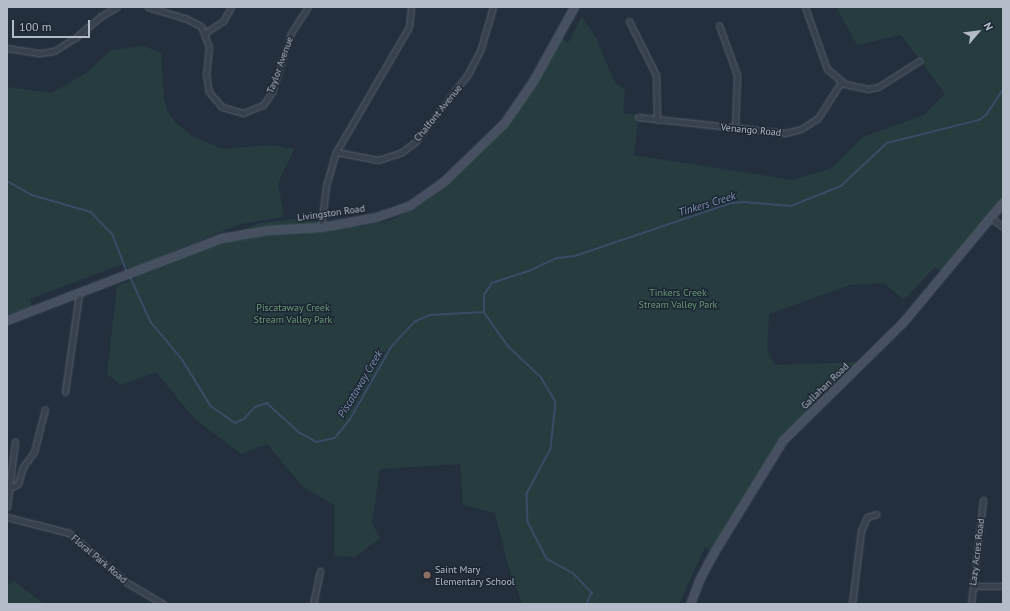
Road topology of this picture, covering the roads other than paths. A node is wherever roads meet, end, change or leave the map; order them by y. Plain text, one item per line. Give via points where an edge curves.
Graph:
1 (118, 7) edge
2 (148, 7) edge
3 (231, 7) edge
4 (308, 7) edge
5 (411, 7) edge
6 (493, 7) edge
7 (574, 7) edge
8 (804, 7) edge
9 (629, 21) dead end
10 (719, 25) dead end
11 (205, 33) junction
12 (7, 48) edge
13 (919, 61) dead end
14 (841, 82) junction
15 (638, 118) dead end
16 (657, 120) junction
17 (735, 129) junction
18 (336, 152) junction
19 (1003, 202) edge
20 (991, 218) junction
21 (321, 227) junction
22 (1003, 227) edge
23 (79, 294) junction
24 (7, 320) edge
25 (65, 392) dead end
26 (45, 408) dead end
27 (15, 441) dead end
28 (10, 488) junction
29 (983, 500) dead end
30 (7, 507) edge
31 (877, 514) dead end
32 (7, 517) edge
33 (320, 571) dead end
34 (973, 586) junction
35 (1003, 586) edge
36 (163, 604) edge
37 (313, 604) edge
38 (690, 604) edge
39 (852, 604) edge
40 (971, 604) edge

1 - 12 street via 101,16 75,38 54,51 40,53
2 - 11 street via 192,21
3 - 11 street via 223,21
4 - 11 street, Taylor Avenue via 292,33 272,92 263,105 248,112 236,113 226,109 218,104 210,92 206,74 209,47
5 - 18 street via 409,27
6 - 18 street, Chalfont Avenue via 481,48 468,74 416,141 402,152 378,160
7 - 21 main road, Livingston Road via 533,81 504,123 444,181 401,210
8 - 14 street via 827,70
9 - 16 street via 656,75
10 - 17 street via 737,75
13 - 14 street via 878,87 854,87
14 - 17 street, Venango Road via 818,118 801,129 779,134
15 - 16 street, Venango Road
16 - 17 street, Venango Road
18 - 21 street via 326,186
19 - 20 main road, Gallahan Road
20 - 22 street
20 - 38 main road, Gallahan Road via 903,322 783,440 714,552
21 - 23 main road, Livingston Road via 268,230 221,238
23 - 24 main road, Livingston Road
23 - 25 street
26 - 28 street via 34,452 23,467 18,484
27 - 28 street
28 - 30 street
29 - 34 street, Lazy Acres Road
31 - 39 street via 867,517 861,531
32 - 36 street, Floral Park Road via 69,533 123,579
33 - 37 street
34 - 35 street
34 - 40 street, Lazy Acres Road

